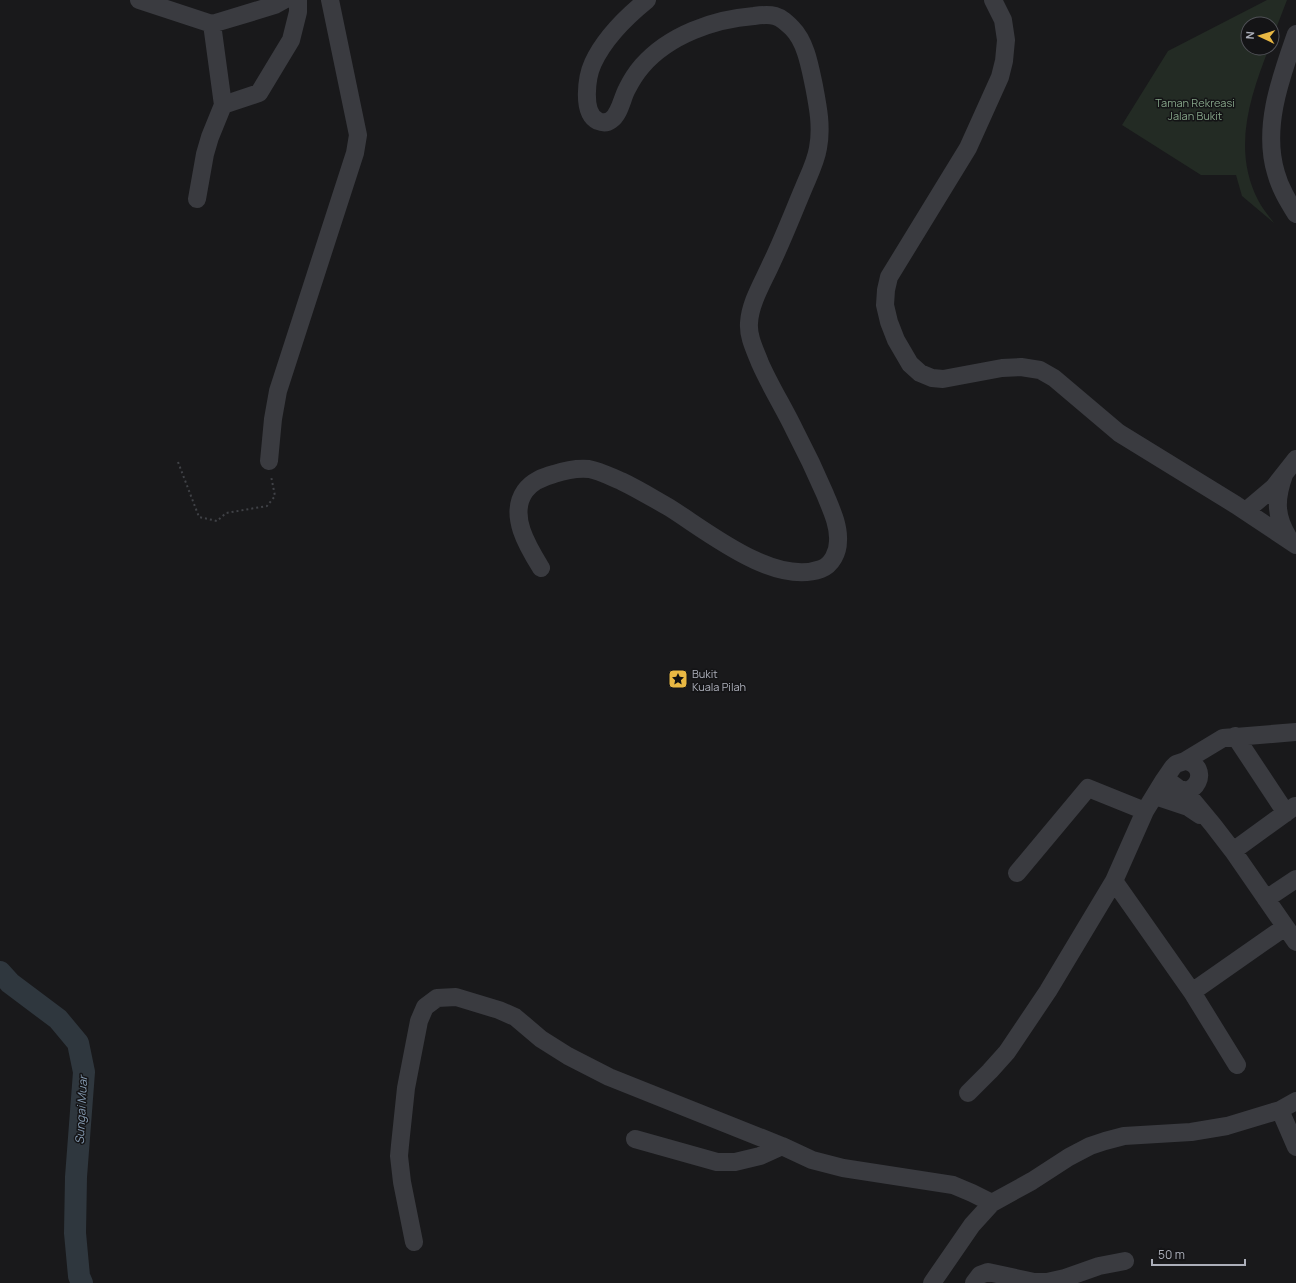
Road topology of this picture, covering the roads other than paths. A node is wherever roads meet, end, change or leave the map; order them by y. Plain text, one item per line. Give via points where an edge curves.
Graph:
1 (139, 0) edge
2 (284, 0) edge
3 (298, 0) edge
4 (330, 0) edge
5 (647, 0) edge
6 (993, 0) edge
7 (212, 24) junction
8 (1296, 34) edge
9 (223, 105) junction
10 (197, 199) dead end
11 (1296, 214) edge
12 (1296, 459) edge
13 (269, 461) road end
14 (1284, 474) junction
15 (1242, 507) junction
16 (1278, 512) junction
17 (1295, 542) edge
18 (542, 568) dead end
19 (1296, 732) edge
20 (1229, 737) junction
21 (1185, 777) junction
22 (1162, 798) junction
23 (1291, 809) edge
24 (1145, 811) junction
25 (1211, 823) junction
26 (1232, 850) junction
27 (1017, 873) dead end
28 (1296, 879) edge
29 (1114, 881) junction
30 (1266, 899) junction
31 (1285, 927) junction
32 (1296, 942) edge
33 (1192, 992) junction
34 (1237, 1065) dead end
35 (968, 1093) dead end
36 (1296, 1101) edge
37 (1280, 1110) junction
38 (635, 1139) dead end
39 (782, 1146) junction
40 (1296, 1147) edge
41 (992, 1203) junction
42 (414, 1242) dead end
43 (1125, 1260) dead end
44 (932, 1283) edge
45 (974, 1283) edge

1 - 7 street
2 - 7 street
3 - 9 street via 298,12 291,40 259,93
4 - 13 street via 358,134 355,153 278,390
5 - 18 street via 624,19 592,64 587,99 590,112 600,122 613,119 640,68 655,53 698,28 743,16 767,14 784,20 804,47 820,118 818,151 782,242 755,299 749,325 754,346 768,381 796,432 832,512 839,543 828,565 820,569 810,572 779,569 751,559 632,486 600,472 585,469 569,470 537,480 526,489 521,500 519,512 522,532
6 - 15 street via 1004,20 1006,40 1000,77 968,148 889,277 884,305 896,340 910,364 920,373 932,378 1002,368 1040,370 1054,378 1119,432
7 - 9 street
8 - 11 street via 1274,110 1271,141 1276,175
9 - 10 street via 205,154
12 - 14 street
14 - 15 street via 1266,495
14 - 16 street via 1279,487
15 - 16 street
15 - 17 street
16 - 17 street via 1285,532
19 - 20 street
20 - 21 street
20 - 23 street
21 - 22 street
21 - 24 street via 1164,780
21 - 25 street
22 - 24 street
22 - 25 street via 1188,807
23 - 26 street
24 - 27 street via 1088,788
24 - 29 street
25 - 26 street
26 - 30 street
28 - 30 street
29 - 33 street
29 - 35 street via 1007,1052
30 - 31 street
31 - 32 street
31 - 33 street
33 - 34 street
36 - 37 street
37 - 40 street
37 - 41 street via 1228,1126 1105,1140 1069,1157
38 - 39 street via 717,1162 735,1162 760,1156
39 - 41 street via 812,1160 843,1168 953,1186
39 - 42 street via 609,1077 568,1056 541,1039 515,1017 499,1010 456,997 437,998 424,1008 419,1021 406,1088 400,1145 402,1182
41 - 44 street via 972,1225
43 - 45 street via 1047,1282 1034,1282 988,1272 980,1275

